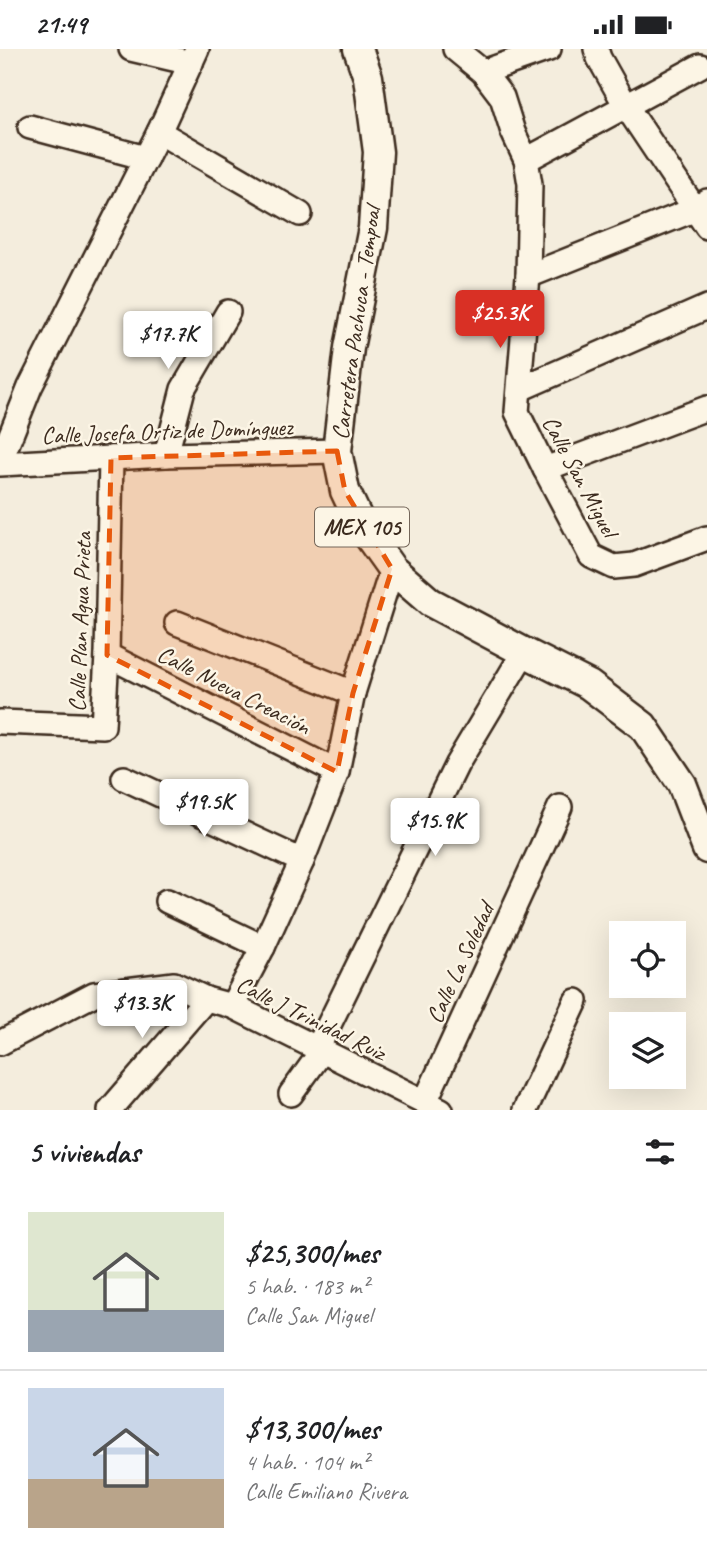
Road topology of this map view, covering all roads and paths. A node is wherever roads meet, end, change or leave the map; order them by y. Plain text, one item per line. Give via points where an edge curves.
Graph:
1 (131, 49) edge
2 (358, 49) edge
3 (455, 49) edge
4 (549, 49) edge
5 (596, 49) edge
6 (194, 56) edge
7 (700, 66) dead end
8 (483, 72) junction
9 (626, 106) junction
10 (30, 127) dead end
11 (159, 132) junction
12 (146, 158) junction
13 (526, 160) junction
14 (703, 212) edge
15 (300, 214) dead end
16 (528, 276) junction
17 (707, 307) edge
18 (228, 312) dead end
19 (520, 389) junction
20 (707, 408) edge
21 (337, 451) junction
22 (166, 455) junction
23 (111, 458) junction
24 (0, 463) edge
25 (545, 469) junction
26 (707, 538) edge
27 (392, 569) junction
28 (177, 623) dead end
29 (524, 652) junction
30 (107, 655) junction
31 (353, 693) junction
32 (0, 722) edge
33 (337, 772) junction
34 (124, 778) dead end
35 (560, 807) dead end
36 (707, 849) edge
37 (302, 861) junction
38 (167, 901) dead end
39 (263, 947) junction
40 (206, 999) junction
41 (576, 1001) dead end
42 (232, 1006) junction
43 (0, 1043) edge
44 (320, 1050) junction
45 (291, 1094) dead end
46 (433, 1106) edge
47 (110, 1110) edge
48 (525, 1110) edge

1 - 6 street
2 - 21 main road, Carretera Pachuca - Tempoal / MEX 105 via 368,77 378,152 373,228 349,348
3 - 8 street, Calle San Miguel
4 - 8 street
5 - 9 street
6 - 11 street
7 - 9 street
8 - 13 street, Calle San Miguel via 502,97
9 - 13 street
9 - 14 street
10 - 12 street
11 - 12 street
11 - 15 street
12 - 24 street via 30,387
13 - 16 street, Calle San Miguel via 530,184
14 - 16 street
16 - 19 street, Calle San Miguel
17 - 19 street
18 - 22 street via 183,389
19 - 25 street, Calle San Miguel via 517,412
20 - 25 street
21 - 22 street, Calle Josefa Ortiz de Domínguez
21 - 27 main road, Carretera Pachuca - Tempoal / MEX 105 via 345,491 362,527
22 - 23 street, Calle Josefa Ortiz de Domínguez
23 - 24 street, Calle Josefa Ortiz de Domínguez
23 - 30 street, Calle Plan Agua Prieta
25 - 26 street, Calle San Miguel via 591,556 614,567 634,565
27 - 29 main road, Carretera Pachuca - Tempoal / MEX 105 via 430,602
27 - 31 street
28 - 31 street
29 - 36 main road, Carretera Pachuca - Tempoal / MEX 105 via 589,685 643,726 682,784
29 - 44 street via 457,764
30 - 32 street, Calle Plan Agua Prieta via 103,726
30 - 33 street, Calle Nueva Creación
31 - 33 street
33 - 37 street
34 - 37 street
35 - 46 street, Calle La Soledad
37 - 39 street
38 - 39 street
39 - 42 street
40 - 42 street, Calle J Trinidad Ruiz
40 - 43 street, Calle J Trinidad Ruiz via 174,984 94,994
40 - 47 street
41 - 48 street
42 - 44 street, Calle J Trinidad Ruiz
44 - 45 street
44 - 46 street, Calle J Trinidad Ruiz

